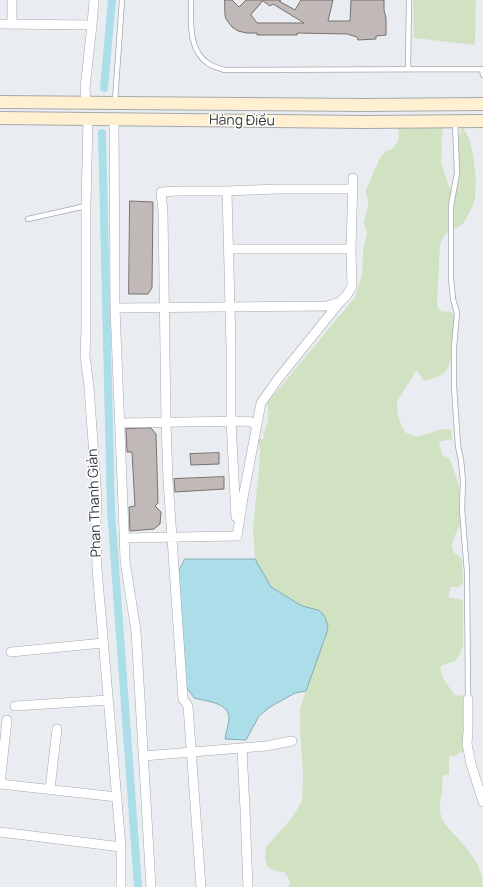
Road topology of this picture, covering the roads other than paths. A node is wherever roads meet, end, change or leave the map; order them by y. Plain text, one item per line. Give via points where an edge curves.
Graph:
1 (12, 0) edge
2 (94, 0) edge
3 (122, 0) edge
4 (191, 0) edge
5 (409, 0) edge
6 (0, 24) edge
7 (12, 24) junction
8 (92, 25) junction
9 (408, 69) junction
10 (483, 75) edge
11 (0, 102) edge
12 (86, 102) junction
13 (114, 103) junction
14 (483, 104) edge
15 (364, 105) junction
16 (0, 118) edge
17 (88, 119) junction
18 (114, 119) junction
19 (455, 121) junction
20 (364, 122) junction
21 (483, 122) edge
22 (353, 178) dead end
23 (353, 189) junction
24 (227, 191) junction
25 (86, 206) junction
26 (28, 219) dead end
27 (229, 249) junction
28 (351, 249) junction
29 (340, 302) junction
30 (164, 307) junction
31 (229, 307) junction
32 (115, 308) junction
33 (231, 421) junction
34 (166, 422) junction
35 (120, 423) junction
36 (256, 425) junction
37 (237, 536) junction
38 (172, 537) junction
39 (124, 538) junction
40 (103, 643) junction
41 (11, 652) dead end
42 (468, 699) joint
43 (108, 700) junction
44 (15, 706) dead end
45 (7, 720) dead end
46 (57, 729) dead end
47 (292, 741) dead end
48 (242, 748) junction
49 (191, 752) junction
50 (143, 756) junction
51 (0, 784) edge
52 (50, 789) junction
53 (117, 797) junction
54 (483, 802) edge
55 (0, 832) edge
56 (121, 847) junction
57 (121, 887) edge
58 (151, 887) edge
59 (201, 887) edge
60 (248, 887) edge

1 - 7 street
2 - 8 street
3 - 13 lane
4 - 9 lane via 193,41 198,53 209,64 224,70
5 - 9 lane
6 - 7 street
7 - 8 street
8 - 12 street via 85,88
9 - 10 lane via 482,69
11 - 12 main road, Hàng Điều
12 - 13 main road, Hàng Điều
13 - 15 main road, Hàng Điều
14 - 15 main road, Hàng Điều
15 - 20 main road
16 - 17 main road, Hàng Điều
17 - 18 main road, Hàng Điều
17 - 25 street, Phan Thanh Giản
18 - 20 main road, Hàng Điều
18 - 32 street
19 - 20 main road, Hàng Điều
19 - 21 main road, Hàng Điều
19 - 42 lane via 457,173 451,206 451,278 457,313 454,387 463,481
22 - 23 street
23 - 24 street
23 - 28 street
24 - 27 street
24 - 30 street via 161,192
25 - 26 lane
25 - 40 street, Phan Thanh Giản via 85,356 96,492 97,569
27 - 28 street
27 - 31 street
28 - 29 street via 352,286
29 - 31 street via 327,306
29 - 36 street via 261,403
30 - 31 street
30 - 32 street
30 - 34 street
31 - 33 street
32 - 35 street
33 - 34 street
33 - 36 street via 245,421
33 - 37 street
34 - 35 street
34 - 38 street
35 - 39 street
36 - 37 street
37 - 38 street
38 - 39 street
38 - 49 street via 183,699 188,706
39 - 50 street via 136,631
40 - 41 street
40 - 43 street, Phan Thanh Giản
42 - 54 street via 467,744
43 - 44 street
43 - 53 street, Phan Thanh Giản
45 - 51 street
46 - 52 street
47 - 48 street
48 - 49 street
48 - 60 street
49 - 50 street
49 - 59 street
50 - 58 street
51 - 52 street
52 - 53 street
53 - 56 street, Phan Thanh Giản
55 - 56 street
56 - 57 street, Phan Thanh Giản

